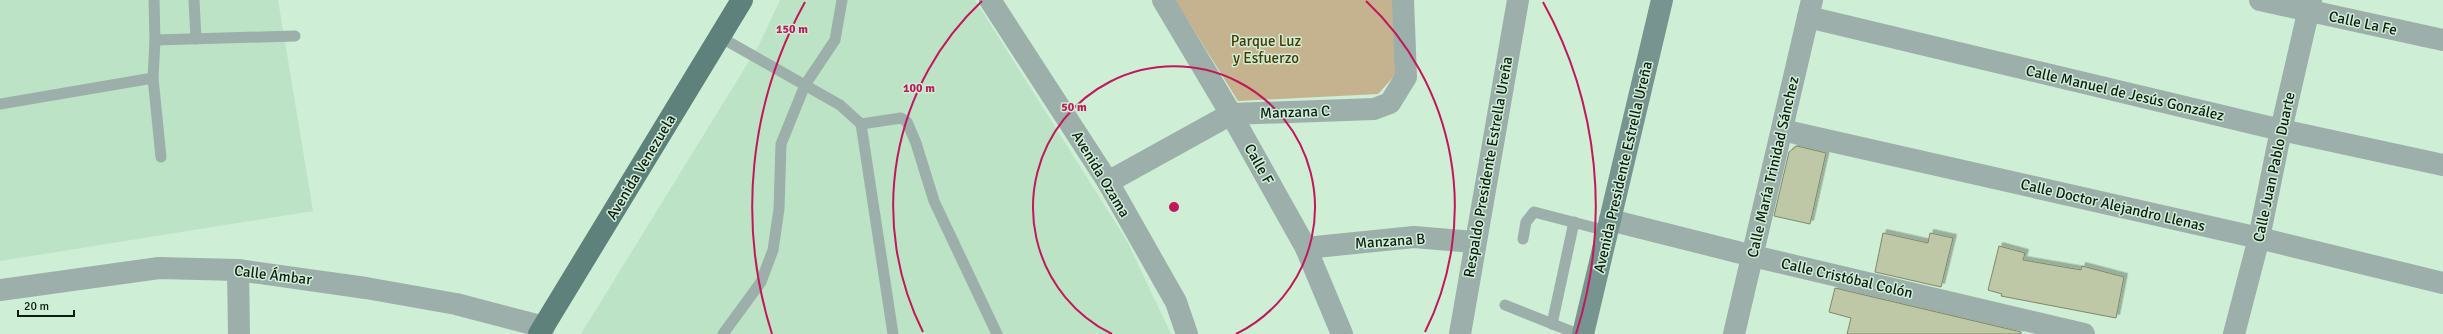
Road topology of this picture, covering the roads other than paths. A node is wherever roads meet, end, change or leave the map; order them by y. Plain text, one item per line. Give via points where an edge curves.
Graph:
1 (154, 0) edge
2 (194, 0) edge
3 (742, 0) edge
4 (842, 0) edge
5 (990, 0) edge
6 (1163, 0) edge
7 (1403, 0) edge
8 (1518, 0) edge
9 (1662, 0) edge
10 (2260, 0) edge
11 (2309, 6) edge
12 (1810, 9) edge
13 (295, 36) dead end
14 (720, 37) junction
15 (196, 39) junction
16 (156, 40) junction
17 (2443, 40) edge
18 (153, 78) junction
19 (806, 85) junction
20 (0, 104) edge
21 (1231, 114) junction
22 (861, 124) junction
23 (1782, 130) junction
24 (2280, 130) junction
25 (161, 157) dead end
26 (2443, 165) edge
27 (1108, 182) junction
28 (1574, 222) junction
29 (1608, 226) junction
30 (2259, 238) junction
31 (1523, 239) dead end
32 (1474, 242) junction
33 (1306, 248) junction
34 (1753, 256) junction
35 (238, 270) junction
36 (2443, 283) edge
37 (0, 290) edge
38 (1505, 305) dead end
39 (1552, 324) junction
40 (541, 330) edge
41 (239, 334) edge
42 (723, 334) edge
43 (893, 334) edge
44 (997, 334) edge
45 (1187, 334) edge
46 (1342, 334) edge
47 (1460, 334) edge
48 (1578, 334) edge
49 (1583, 334) edge
50 (1734, 334) edge
51 (2084, 334) edge
52 (2234, 334) edge

1 - 16 lane
2 - 15 lane
3 - 14 main road, Avenida Venezuela
4 - 19 lane via 834,40
5 - 27 street, Avenida Ozama
6 - 21 street, Calle F
7 - 21 street, Manzana C via 1406,77 1390,103 1374,109
8 - 32 street, Respaldo Presidente Estrella Ureña
9 - 29 main road, Avenida Presidente Estrella Ureña
10 - 11 street, Calle La Fe
11 - 17 street, Calle La Fe
11 - 24 street, Calle Juan Pablo Duarte
12 - 23 street, Calle María Trinidad Sánchez
12 - 24 street, Calle Manuel de Jesús González
13 - 15 lane
14 - 19 lane
14 - 40 main road, Avenida Venezuela
15 - 16 lane
16 - 18 lane
18 - 20 lane
18 - 25 lane
19 - 22 lane via 840,105
19 - 42 lane via 781,144 779,209 773,250 761,282
21 - 27 street, Manzana C
21 - 33 street, Calle F
22 - 43 lane
22 - 44 lane via 901,118 907,122 934,201
23 - 30 street, Calle Doctor Alejandro Llenas
23 - 34 street, Calle María Trinidad Sánchez
24 - 26 street, Calle Manuel de Jesús González
24 - 30 street, Calle Juan Pablo Duarte
27 - 45 street, Avenida Ozama via 1176,302
28 - 29 lane
28 - 31 lane via 1534,212 1526,222
28 - 39 lane
29 - 34 street, Calle Cristóbal Colón
29 - 49 main road, Avenida Presidente Estrella Ureña
30 - 36 street, Calle Doctor Alejandro Llenas
30 - 52 street, Calle Juan Pablo Duarte
32 - 33 street, Manzana B via 1414,237
32 - 47 street, Respaldo Presidente Estrella Ureña
33 - 46 street, Calle F
34 - 50 street, Calle María Trinidad Sánchez
34 - 51 street, Calle Cristóbal Colón
35 - 37 street, Calle Ámbar via 159,268
35 - 40 street, Calle Ámbar via 456,304
35 - 41 street
38 - 39 lane
39 - 48 lane

